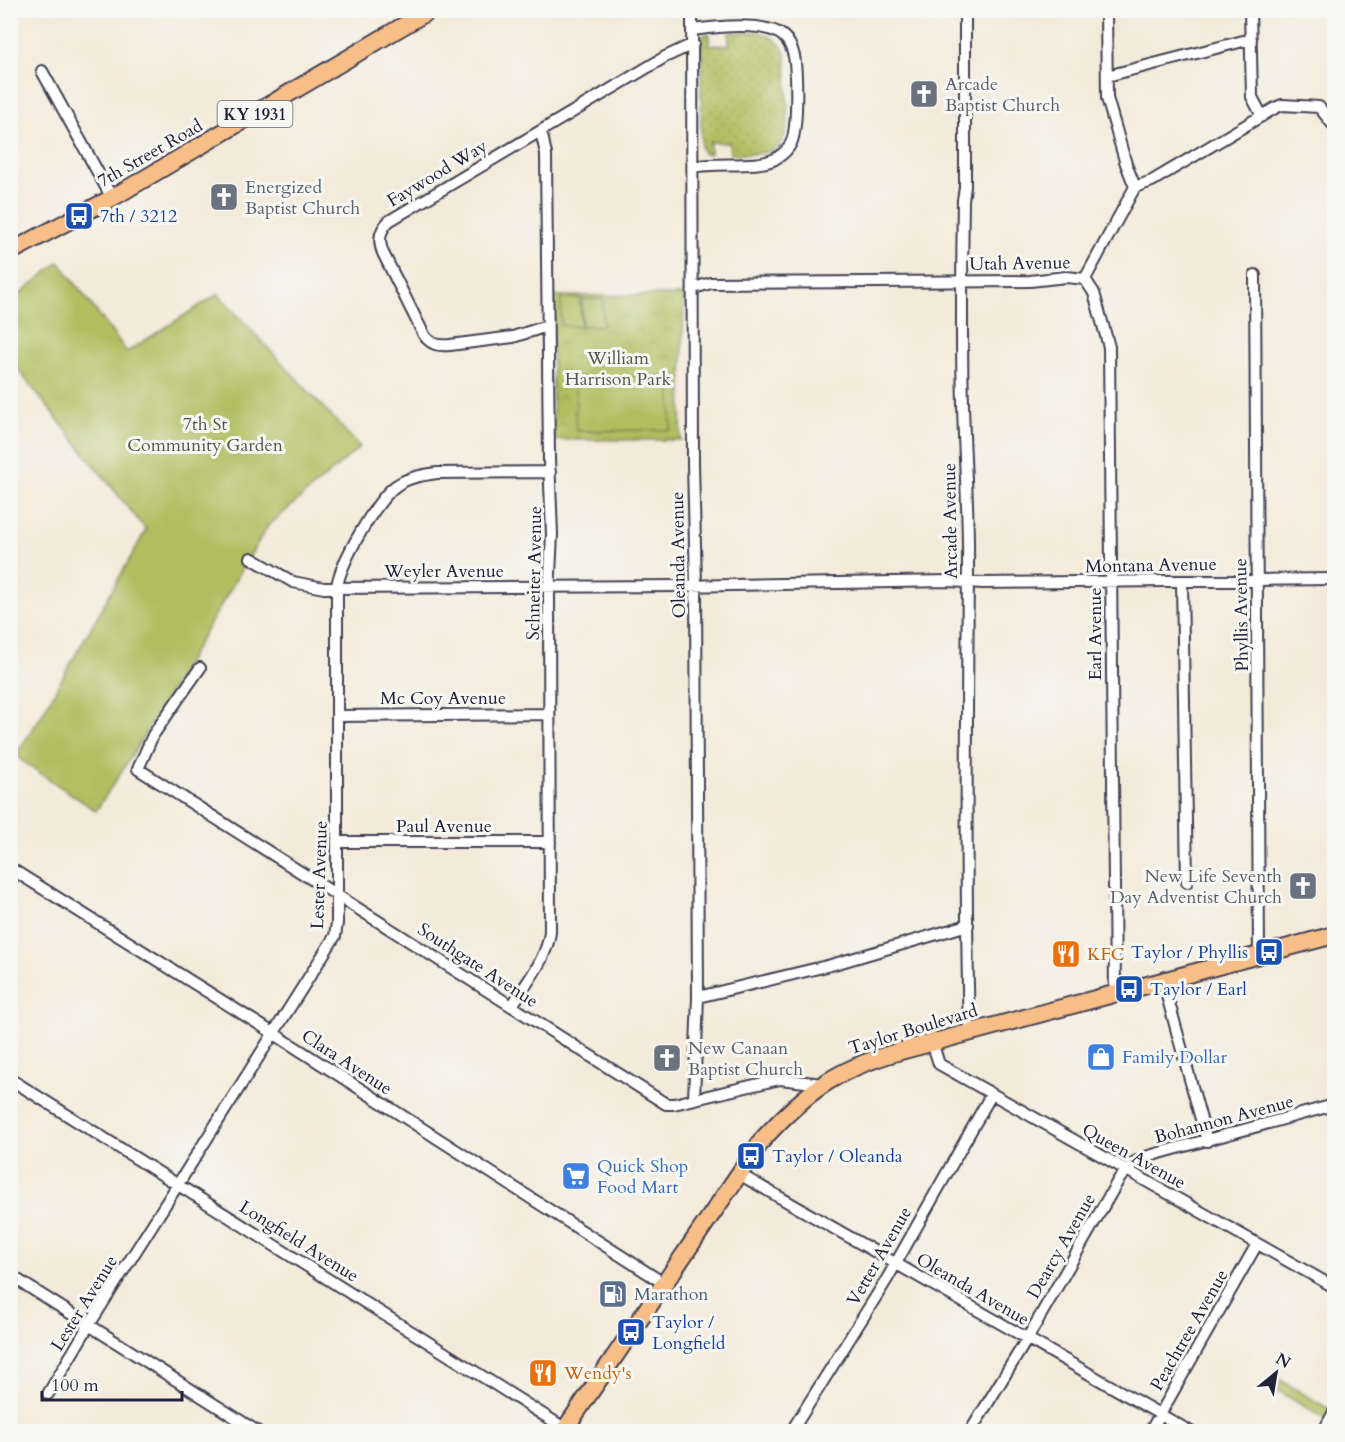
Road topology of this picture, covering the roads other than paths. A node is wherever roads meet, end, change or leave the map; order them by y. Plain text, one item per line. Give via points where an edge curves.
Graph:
1 (430, 10) edge
2 (692, 10) edge
3 (965, 10) edge
4 (1106, 10) edge
5 (1250, 10) edge
6 (692, 30) junction
7 (1251, 39) junction
8 (693, 44) junction
9 (42, 71) dead end
10 (1107, 76) junction
11 (1262, 116) junction
12 (1335, 126) edge
13 (541, 131) junction
14 (693, 167) junction
15 (1135, 187) junction
16 (112, 198) junction
17 (10, 252) edge
18 (1255, 275) dead end
19 (1085, 279) junction
20 (962, 281) junction
21 (693, 288) junction
22 (548, 326) junction
23 (550, 472) junction
24 (251, 558) dead end
25 (1335, 579) edge
26 (1256, 580) junction
27 (1182, 581) junction
28 (968, 582) junction
29 (1111, 582) junction
30 (696, 585) junction
31 (550, 587) junction
32 (337, 588) junction
33 (200, 668) dead end
34 (549, 714) junction
35 (338, 716) junction
36 (338, 842) junction
37 (550, 842) junction
38 (10, 868) edge
39 (1187, 882) dead end
40 (337, 895) junction
41 (968, 925) junction
42 (1335, 934) edge
43 (1259, 955) junction
44 (1163, 981) junction
45 (1114, 993) junction
46 (698, 997) junction
47 (512, 1006) junction
48 (969, 1032) junction
49 (274, 1034) junction
50 (933, 1042) junction
51 (10, 1079) edge
52 (822, 1084) junction
53 (991, 1095) junction
54 (694, 1098) junction
55 (1335, 1105) edge
56 (1207, 1141) junction
57 (1126, 1170) junction
58 (739, 1174) junction
59 (178, 1184) junction
60 (1257, 1244) junction
61 (896, 1263) junction
62 (10, 1275) edge
63 (664, 1284) junction
64 (1335, 1287) edge
65 (89, 1325) junction
66 (1027, 1339) junction
67 (48, 1394) dead end
68 (1335, 1412) edge
69 (1160, 1414) junction
70 (258, 1431) edge
71 (566, 1431) edge
72 (791, 1431) edge
73 (970, 1431) edge
74 (1150, 1431) edge
75 (1191, 1431) edge
76 (1323, 1431) edge

1 - 16 main road, 7th Street Road / KY 1931
2 - 6 street, Oleanda Avenue
3 - 20 street, Arcade Avenue
4 - 10 street
5 - 7 street
6 - 8 street, Oleanda Avenue
6 - 14 street via 765,28 782,35 794,56 795,117 791,144 773,160
7 - 10 street
7 - 11 street via 1252,97
8 - 13 street, Faywood Way
8 - 14 street, Oleanda Avenue
9 - 16 street
10 - 15 street via 1107,98
11 - 12 street via 1282,105 1319,107
11 - 15 street via 1152,181
13 - 22 street, Schneiter Avenue via 546,153
13 - 22 street, Faywood Way via 389,221 380,245 424,335 432,343 441,346 513,337
14 - 21 street, Oleanda Avenue
15 - 19 street, Utah Avenue
16 - 17 main road, 7th Street Road / KY 1931
18 - 26 street, Phyllis Avenue
19 - 20 street, Utah Avenue
19 - 29 street, Earl Avenue via 1094,293 1109,347
20 - 21 street, Utah Avenue via 711,283
20 - 28 street, Arcade Avenue
21 - 30 street, Oleanda Avenue
22 - 23 street, Schneiter Avenue
23 - 31 street, Schneiter Avenue
23 - 32 street, Lester Avenue via 437,473 405,481 381,501 340,570
24 - 32 street, Weyler Avenue via 293,582
25 - 26 street, Montana Avenue
26 - 27 street, Montana Avenue
26 - 43 street, Phyllis Avenue
27 - 29 street, Montana Avenue
27 - 39 street
28 - 29 street, Montana Avenue
28 - 30 street, Weyler Avenue
28 - 41 street, Arcade Avenue
29 - 45 street, Earl Avenue
30 - 31 street, Weyler Avenue
30 - 46 street, Oleanda Avenue
31 - 32 street, Weyler Avenue
31 - 34 street, Schneiter Avenue
32 - 35 street, Lester Avenue
33 - 40 street, Southgate Avenue via 153,735 138,769
34 - 35 street, Mc Coy Avenue
34 - 37 street, Schneiter Avenue
35 - 36 street, Lester Avenue
36 - 37 street, Paul Avenue
36 - 40 street, Lester Avenue
37 - 47 street, Schneiter Avenue via 549,943
38 - 49 street, Clara Avenue
40 - 47 street, Southgate Avenue
40 - 49 street, Lester Avenue via 335,936
41 - 46 street
41 - 48 street, Arcade Avenue
42 - 43 main road, Taylor Boulevard
43 - 44 main road, Taylor Boulevard
44 - 45 main road, Taylor Boulevard
44 - 56 street
45 - 48 main road, Taylor Boulevard
46 - 54 street, Oleanda Avenue
47 - 54 street, Southgate Avenue via 666,1104
48 - 50 main road, Taylor Boulevard
49 - 59 street, Lester Avenue
49 - 63 street, Clara Avenue
50 - 52 main road, Taylor Boulevard via 861,1064
50 - 53 street, Queen Avenue via 939,1064
51 - 59 street, Longfield Avenue
52 - 54 street, Southgate Avenue via 780,1079
52 - 58 main road, Taylor Boulevard via 780,1120
53 - 57 street, Queen Avenue
53 - 61 street, Vetter Avenue
55 - 56 street, Bohannon Avenue
56 - 57 street, Bohannon Avenue via 1145,1157
57 - 60 street, Queen Avenue
57 - 66 street, Dearcy Avenue
58 - 61 street, Oleanda Avenue
58 - 63 main road, Taylor Boulevard
59 - 65 street, Lester Avenue
59 - 71 street, Longfield Avenue
60 - 64 street, Queen Avenue
60 - 69 street, Peachtree Avenue
61 - 66 street, Oleanda Avenue
61 - 72 street, Vetter Avenue
62 - 65 street
63 - 71 main road, Taylor Boulevard
65 - 67 street, Lester Avenue
65 - 70 street
66 - 69 street, Oleanda Avenue
66 - 73 street, Dearcy Avenue
68 - 76 street
69 - 74 street, Peachtree Avenue
69 - 75 street, Oleanda Avenue

